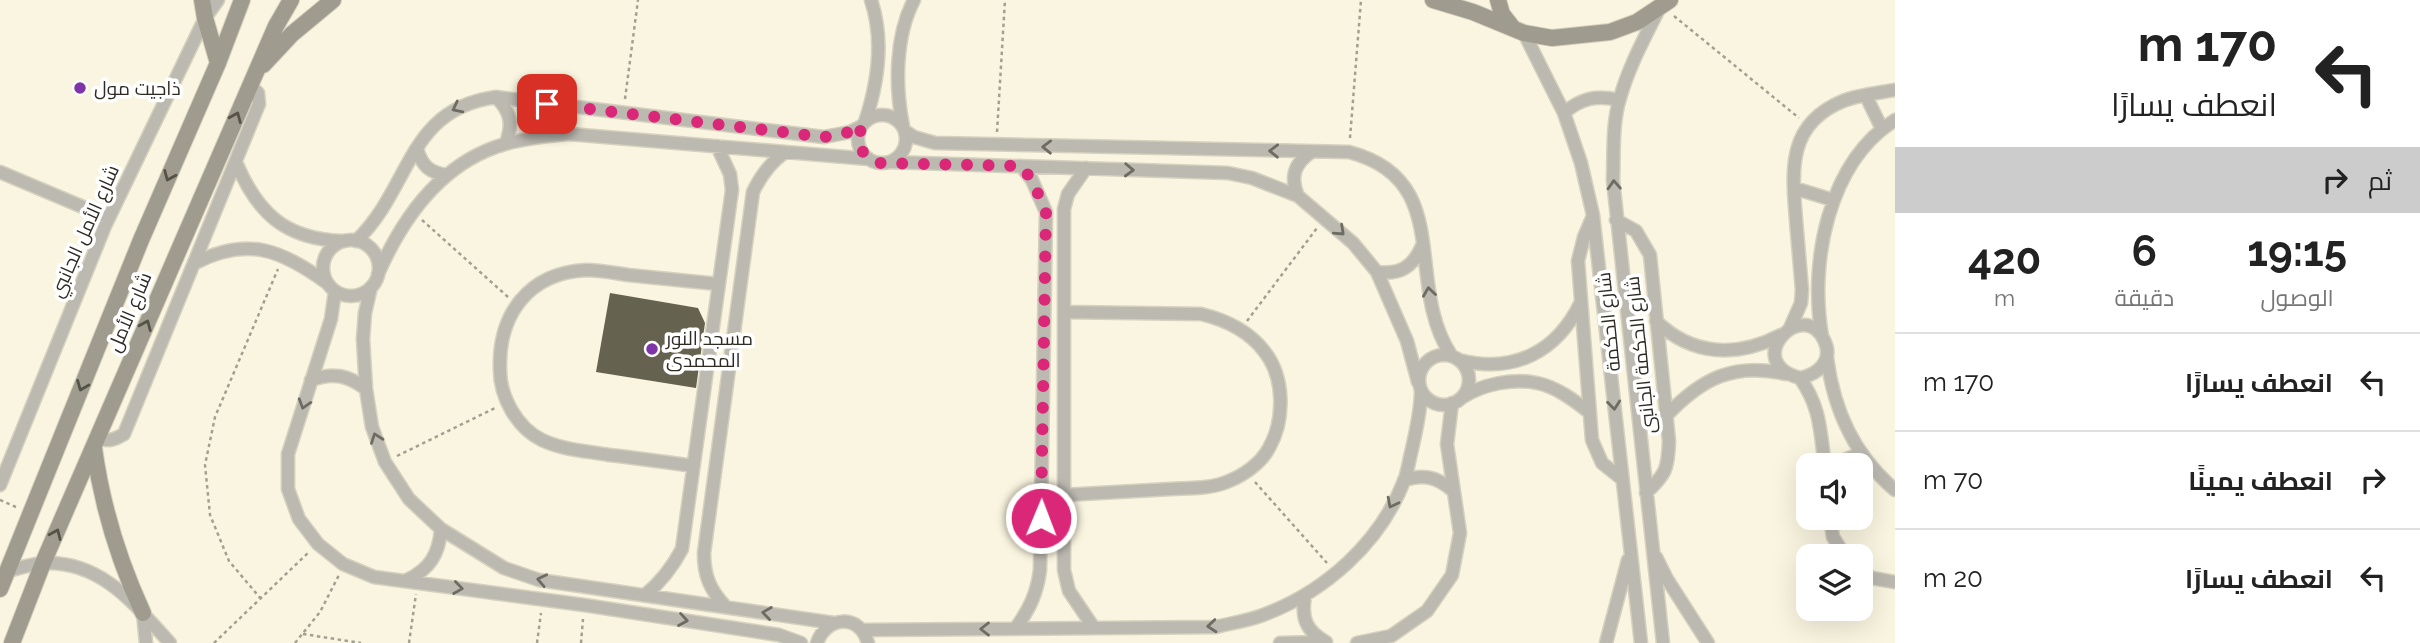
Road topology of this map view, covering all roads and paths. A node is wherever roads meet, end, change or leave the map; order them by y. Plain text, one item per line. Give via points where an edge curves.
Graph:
1 (202, 0) edge
2 (218, 0) edge
3 (242, 0) edge
4 (292, 0) edge
5 (333, 0) edge
6 (638, 0) edge
7 (871, 0) edge
8 (914, 0) edge
9 (1005, 0) edge
10 (1361, 0) edge
11 (1433, 0) edge
12 (1498, 0) edge
13 (1664, 2) edge
14 (205, 18) junction
15 (1519, 30) junction
16 (218, 63) junction
17 (252, 80) junction
18 (1895, 90) edge
19 (1866, 96) junction
20 (496, 97) junction
21 (1619, 100) junction
22 (623, 113) junction
23 (1564, 113) junction
24 (1895, 120) edge
25 (863, 124) junction
26 (1809, 126) junction
27 (904, 129) junction
28 (1882, 129) junction
29 (506, 143) junction
30 (717, 146) junction
31 (996, 146) junction
32 (417, 149) junction
33 (785, 152) junction
34 (1311, 152) junction
35 (1349, 152) junction
36 (869, 159) junction
37 (236, 162) junction
38 (890, 162) junction
39 (1021, 166) junction
40 (1086, 168) junction
41 (0, 172) edge
42 (447, 175) junction
43 (1794, 188) junction
44 (1298, 196) junction
45 (1833, 200) junction
46 (412, 210) junction
47 (1594, 215) junction
48 (1325, 217) junction
49 (109, 218) junction
50 (1616, 220) junction
51 (351, 241) junction
52 (1422, 246) junction
53 (284, 256) junction
54 (195, 263) junction
55 (1377, 272) junction
56 (378, 274) junction
57 (718, 284) junction
58 (331, 287) junction
59 (371, 288) junction
60 (1581, 302) junction
61 (516, 304) junction
62 (1064, 312) junction
63 (1656, 321) junction
64 (1241, 329) junction
65 (1786, 331) junction
66 (1822, 336) junction
67 (1455, 357) junction
68 (1827, 358) junction
69 (1794, 377) junction
70 (311, 380) junction
71 (1420, 386) junction
72 (366, 389) junction
73 (704, 391) junction
74 (726, 393) junction
75 (1456, 401) junction
76 (507, 402) junction
77 (1043, 407) junction
78 (1064, 407) junction
79 (1590, 413) junction
80 (1666, 416) junction
81 (96, 442) junction
82 (1825, 453) edge
83 (1861, 453) edge
84 (385, 462) junction
85 (693, 466) junction
86 (1873, 468) edge
87 (1247, 473) junction
88 (1622, 479) junction
89 (1404, 480) junction
90 (0, 485) edge
91 (1895, 490) edge
92 (1452, 491) junction
93 (1646, 493) junction
94 (1064, 495) junction
95 (441, 529) junction
96 (318, 544) junction
97 (1041, 546) junction
98 (1064, 546) junction
99 (1630, 549) junction
100 (1652, 549) junction
101 (43, 563) junction
102 (343, 564) junction
103 (8, 571) junction
104 (1336, 573) junction
105 (1873, 578) edge
106 (412, 582) junction
107 (1895, 583) edge
108 (0, 589) edge
109 (645, 596) junction
110 (1305, 596) junction
111 (261, 598) junction
112 (542, 600) junction
113 (584, 605) junction
114 (726, 607) junction
115 (143, 613) junction
116 (835, 623) junction
117 (1094, 628) junction
118 (1015, 629) junction
119 (862, 630) junction
120 (303, 634) junction
121 (1325, 642) edge
122 (12, 643) edge
123 (146, 643) edge
124 (170, 643) edge
125 (214, 643) edge
126 (295, 643) edge
127 (361, 643) edge
128 (409, 643) edge
129 (537, 643) edge
130 (581, 643) edge
131 (801, 643) edge
132 (817, 643) edge
133 (867, 643) edge
134 (1280, 643) edge
135 (1333, 643) edge
136 (1357, 643) edge
137 (1606, 643) edge
138 (1641, 643) edge
139 (1662, 643) edge
140 (1708, 643) edge

1 - 14 main road
2 - 14 street, شارع الأمل الجانبي
3 - 16 main road, شارع الأمل
4 - 17 main road, شارع الأمل via 275,26
5 - 17 main road via 292,34
6 - 22 path
7 - 25 street via 879,35 872,100
8 - 27 street via 902,37 898,103
9 - 31 path
10 - 35 path
11 - 15 main road
12 - 15 main road via 1502,14
13 - 15 main road via 1637,22 1610,32 1552,38
13 - 21 street, شارع الحكمة
13 - 26 path
14 - 16 main road
14 - 49 street, شارع الأمل الجانبي
15 - 23 street, شارع الحكمة
16 -> 103 main road, شارع الأمل via 141,240
17 - 37 street via 259,104
81 -> 17 main road, شارع الأمل
18 - 19 street
19 - 26 street via 1834,106
19 - 28 street
20 - 22 street
20 - 29 street via 510,118
20 -> 32 street via 457,107 427,132
21 - 23 street via 1589,98
50 -> 21 street, شارع الحكمة
22 - 25 street via 824,137
23 - 47 street, شارع الحكمة
24 - 28 street
25 - 27 street via 885,115 895,118
25 - 36 street via 858,144
26 - 43 street via 1798,145
27 - 31 street via 935,143
27 - 38 street via 903,150
28 - 45 street via 1853,162
29 - 30 street via 569,134
29 - 42 street via 465,161
30 - 33 street
30 - 57 street via 732,190
34 -> 31 street
32 - 42 street via 427,168
32 - 51 street via 377,219
33 - 36 street
33 - 74 street via 771,162 753,192
34 - 35 street
34 - 44 street via 1294,171
35 - 52 street via 1391,170 1407,187 1417,207
36 - 38 street
37 - 51 street via 258,204 276,222 321,240
37 - 54 street
38 - 39 street
39 - 40 street
39 - 77 street via 1046,212
40 -> 44 street via 1228,173
40 - 62 street via 1068,194 1064,209
41 - 49 street
42 - 46 street
43 - 45 street
43 - 65 street via 1802,290 1801,303
44 - 48 street
45 - 66 street via 1822,240
46 - 56 street
46 - 61 path
47 - 60 street via 1578,261
47 -> 88 street, شارع الحكمة
48 -> 55 street
48 - 64 path
49 - 90 street, شارع الأمل الجانبي
50 - 63 street, شارع الحكمة الجانبى via 1636,231 1650,255
50 - 93 street, شارع الحكمة
51 - 56 street via 374,253
51 - 58 street via 335,245 323,263
52 - 55 street via 1406,269 1392,274
67 -> 52 street via 1436,326
53 - 54 street via 262,249 239,249 216,252
53 - 58 street
53 - 111 path via 215,416 205,466 209,515 229,561
54 - 81 street via 124,434
55 - 71 street via 1407,341
56 - 59 street
57 - 61 street via 586,270 560,275
57 - 73 street
58 - 59 street via 354,296
58 - 70 street via 331,319
59 - 72 street via 363,339
60 - 67 street via 1571,323 1536,354 1499,364
60 - 79 street
61 - 76 street via 499,352
62 - 64 street via 1201,314
62 - 78 street
63 - 65 street via 1678,338 1703,348 1749,347
63 - 80 street, شارع الحكمة الجانبى
64 - 87 street via 1265,352 1279,383 1280,416 1269,448
65 - 66 street via 1802,325
65 - 69 street via 1775,345 1775,357 1780,368
66 - 68 street
67 - 71 street via 1441,354 1424,363
67 - 75 street via 1468,375 1465,392
68 - 69 street via 1812,376
68 - 83 street via 1840,416
69 - 80 street via 1755,369 1725,373 1693,391
69 - 82 street via 1817,409
70 - 72 street via 340,375
70 -> 96 street via 288,454 288,489 299,519
71 - 75 street via 1434,403
71 - 89 street via 1420,415
84 -> 72 street via 372,427
73 - 74 street
73 - 85 street
74 - 114 street via 704,573 712,592
75 - 79 street via 1497,383 1537,383
75 - 92 street via 1447,444
76 - 84 path
76 - 85 street via 520,423 539,439 562,448
77 - 78 street
77 - 97 street
78 - 94 street
79 - 88 street via 1592,440 1602,463
80 - 93 street, شارع الحكمة الجانبى via 1668,459 1663,477
101 -> 81 main road, شارع الأمل
81 - 115 main road via 103,504
84 - 95 street via 409,499
85 - 109 street via 682,549 673,567
86 - 91 street
87 - 94 street via 1202,487
87 - 104 path
88 - 99 street, شارع الحكمة
89 - 92 street via 1430,477
89 -> 104 street via 1364,546
92 - 136 street via 1461,533 1452,575 1427,611 1391,636
93 - 100 street, شارع الحكمة
94 - 98 street
95 - 106 street via 433,561
109 -> 95 street via 539,580 504,568
96 - 102 street
96 - 111 path
97 - 98 street
97 - 118 street via 1037,592
98 - 117 street via 1069,591
99 - 137 street
99 - 138 street, شارع الحكمة
100 - 139 street, شارع الحكمة
100 - 140 street
101 - 103 street
101 - 115 street via 67,564 109,581
101 - 122 main road, شارع الأمل
102 - 106 street via 374,577
102 - 120 path via 320,612
103 - 108 main road, شارع الأمل
104 - 110 street
105 - 107 street
106 -> 112 street
106 - 128 path
109 - 114 street
110 -> 117 street via 1262,616 1216,627
110 - 121 street via 1305,624
111 - 125 path
112 - 113 street
112 - 129 path
113 - 130 path
113 -> 131 street via 779,635
116 -> 114 street
115 - 123 street
115 - 124 street
116 - 119 street via 849,622
116 - 132 street via 826,627
117 - 118 street
118 -> 119 street
119 - 133 street
120 - 126 path
120 - 127 path
121 - 134 street
121 - 135 street

